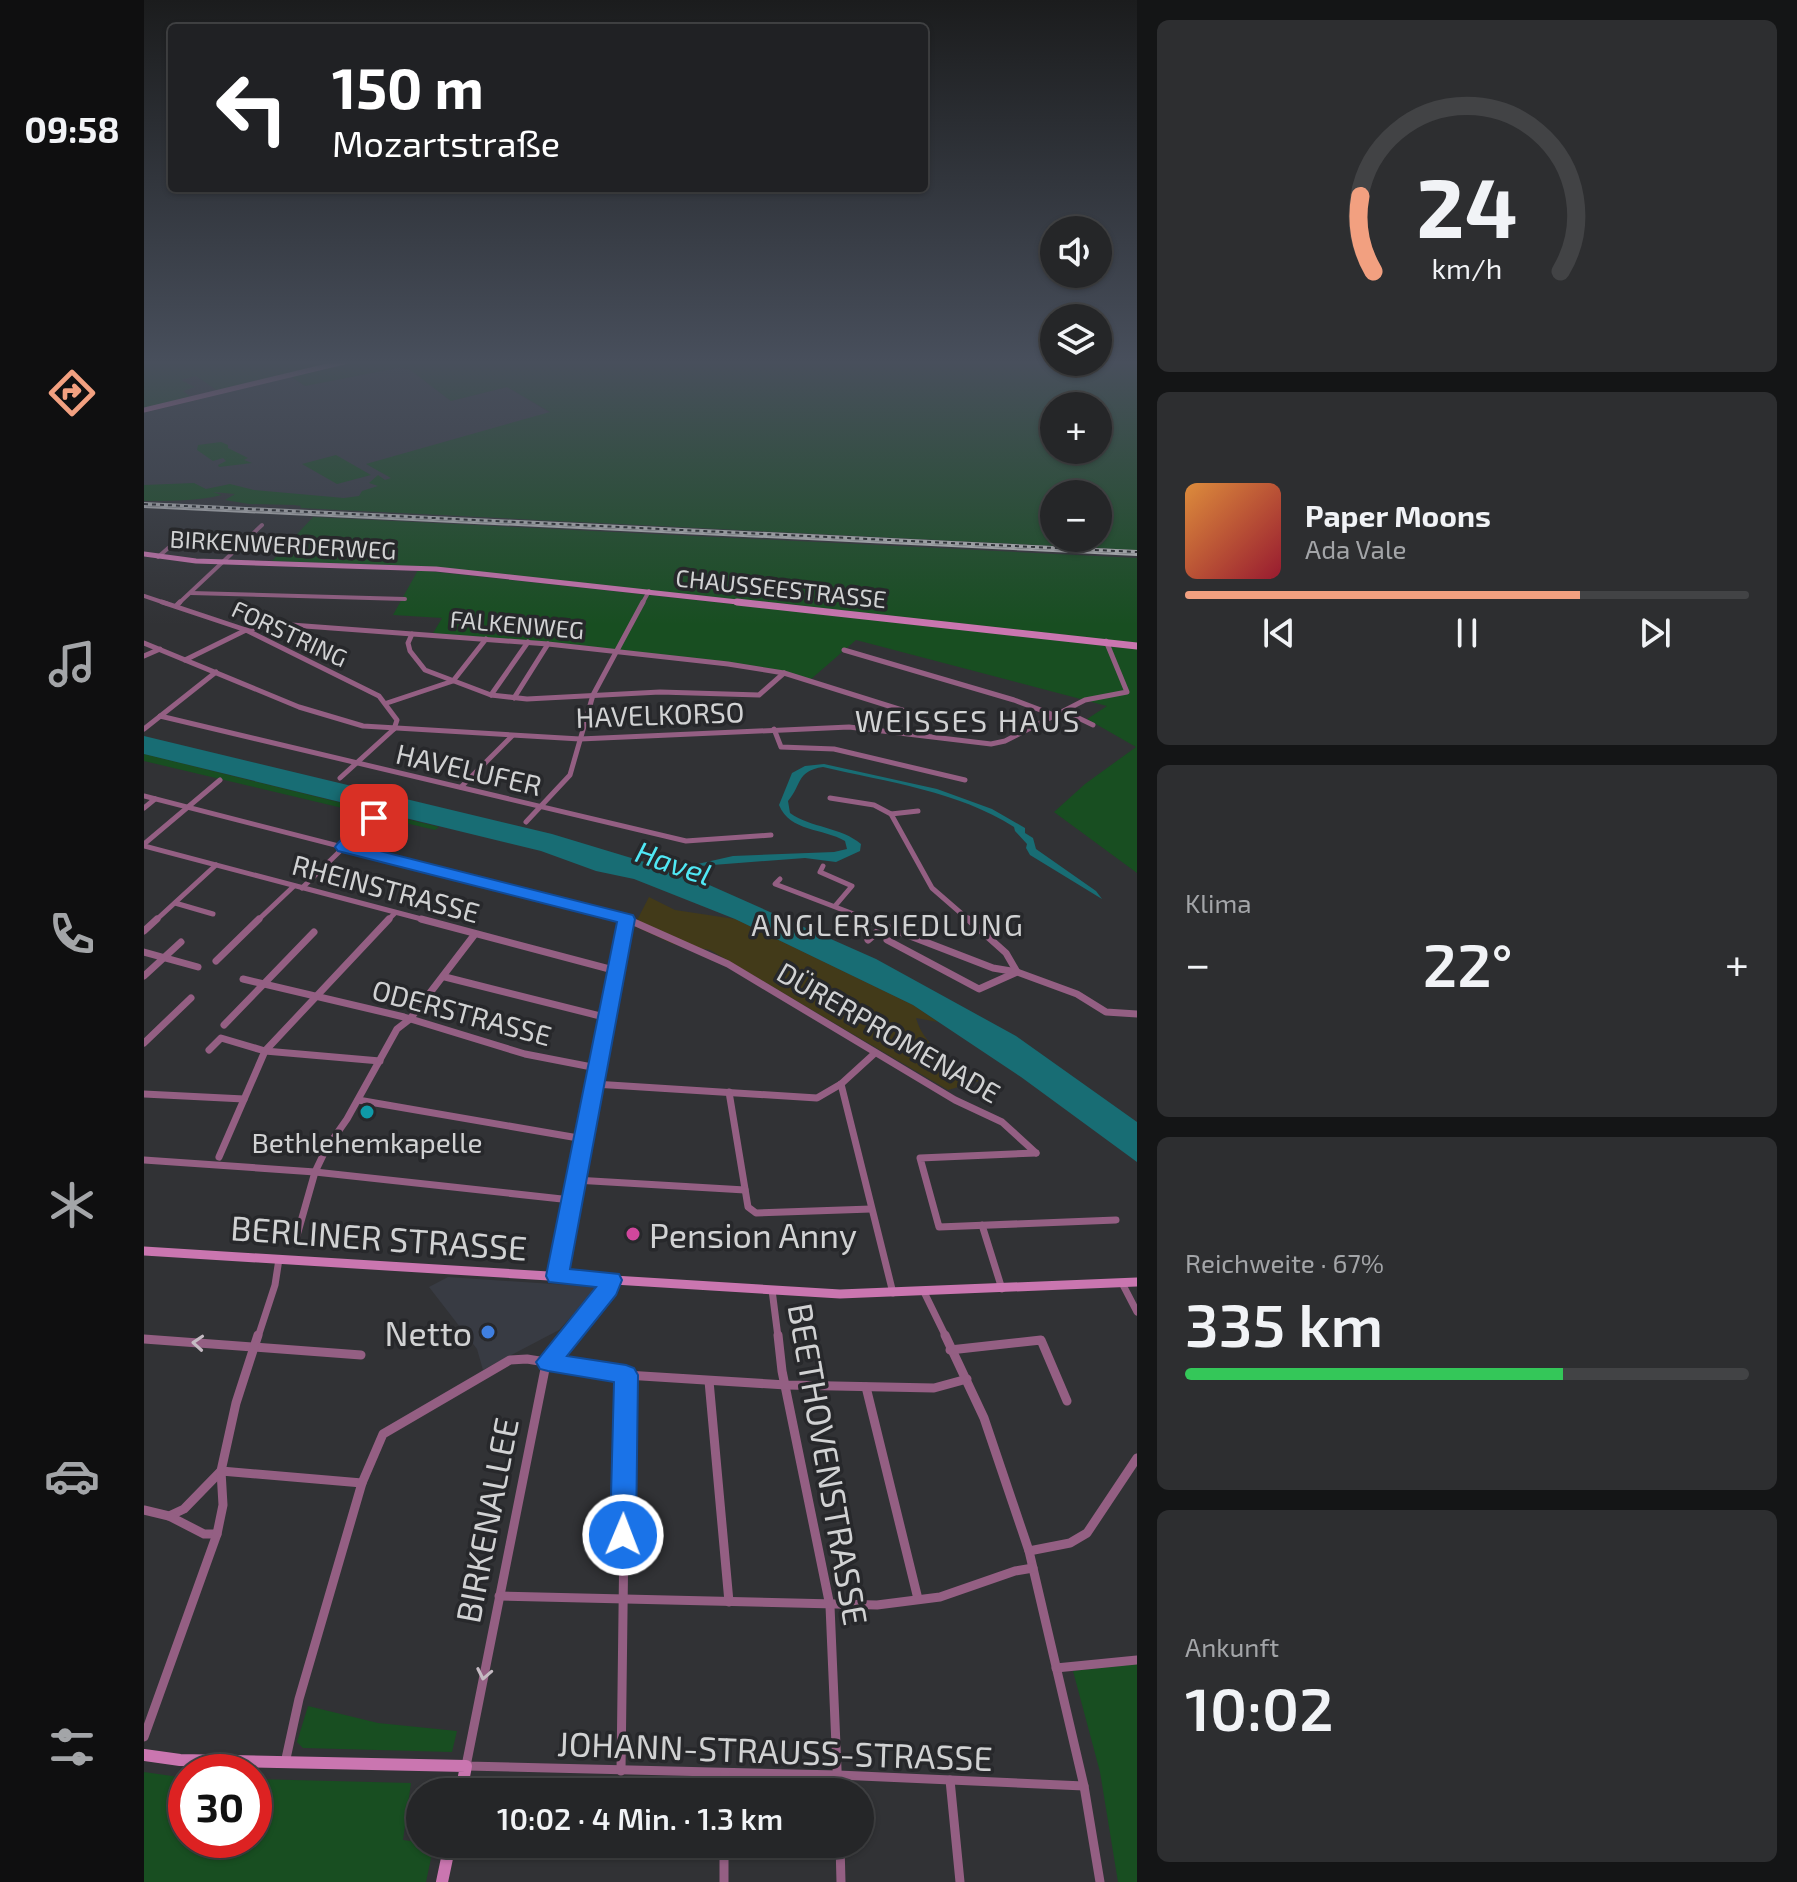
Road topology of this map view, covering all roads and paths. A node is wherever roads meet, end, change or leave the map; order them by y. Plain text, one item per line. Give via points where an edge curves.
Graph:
1 (262, 525) dead end
2 (182, 536) dead end
3 (144, 554) edge
4 (158, 557) junction
5 (221, 562) junction
6 (420, 568) joint
7 (649, 591) junction
8 (191, 593) junction
9 (144, 596) edge
10 (405, 599) dead end
11 (176, 606) junction
12 (246, 630) junction
13 (412, 634) junction
14 (486, 639) junction
15 (1106, 641) junction
16 (528, 642) junction
17 (144, 643) edge
18 (548, 644) junction
19 (1137, 646) edge
20 (160, 649) junction
21 (844, 650) dead end
22 (617, 651) junction
23 (144, 656) edge
24 (185, 660) junction
25 (216, 672) junction
26 (784, 673) junction
27 (453, 681) junction
28 (491, 695) junction
29 (593, 695) junction
30 (514, 698) junction
31 (387, 703) junction
32 (1064, 711) junction
33 (1054, 715) junction
34 (160, 716) junction
35 (1093, 725) dead end
36 (144, 729) edge
37 (394, 729) junction
38 (774, 729) junction
39 (927, 735) junction
40 (512, 736) junction
41 (580, 739) junction
42 (357, 763) junction
43 (340, 778) dead end
44 (220, 780) dead end
45 (965, 780) dead end
46 (461, 787) junction
47 (144, 796) edge
48 (830, 798) dead end
49 (155, 799) junction
50 (541, 806) junction
51 (188, 807) junction
52 (144, 808) edge
53 (918, 811) dead end
54 (891, 814) junction
55 (374, 818) dead end
56 (526, 822) dead end
57 (771, 835) dead end
58 (144, 845) edge
59 (344, 847) junction
60 (216, 865) junction
61 (823, 866) dead end
62 (780, 879) dead end
63 (294, 886) junction
64 (302, 888) junction
65 (175, 903) junction
66 (835, 906) junction
67 (395, 913) junction
68 (213, 914) dead end
69 (626, 919) junction
70 (884, 926) junction
71 (144, 931) edge
72 (314, 932) dead end
73 (475, 934) junction
74 (868, 940) dead end
75 (887, 940) dead end
76 (181, 942) dead end
77 (144, 952) edge
78 (164, 957) junction
79 (216, 961) dead end
80 (198, 967) dead end
81 (617, 971) junction
82 (1017, 972) junction
83 (144, 976) edge
84 (445, 977) junction
85 (243, 979) dead end
86 (263, 984) junction
87 (191, 998) dead end
88 (314, 998) junction
89 (1133, 1015) edge
90 (608, 1018) junction
91 (410, 1019) junction
92 (224, 1025) dead end
93 (144, 1043) edge
94 (209, 1050) dead end
95 (265, 1051) junction
96 (875, 1053) junction
97 (380, 1061) junction
98 (597, 1068) junction
99 (594, 1084) junction
100 (841, 1084) junction
101 (729, 1092) junction
102 (144, 1094) edge
103 (244, 1099) junction
104 (358, 1100) junction
105 (584, 1139) junction
106 (219, 1157) dead end
107 (144, 1160) edge
108 (315, 1172) junction
109 (575, 1180) junction
110 (745, 1190) junction
111 (571, 1200) junction
112 (871, 1209) junction
113 (1116, 1220) dead end
114 (982, 1225) junction
115 (296, 1239) dead end
116 (144, 1251) edge
117 (279, 1259) junction
118 (557, 1276) junction
119 (611, 1280) junction
120 (1137, 1282) edge
121 (1122, 1283) junction
122 (1002, 1289) junction
123 (772, 1290) junction
124 (924, 1292) junction
125 (893, 1293) junction
126 (1137, 1312) edge
127 (144, 1339) edge
128 (253, 1347) junction
129 (950, 1350) junction
130 (361, 1355) dead end
131 (548, 1362) junction
132 (626, 1375) junction
133 (967, 1379) junction
134 (709, 1381) junction
135 (786, 1385) junction
136 (866, 1387) junction
137 (1067, 1401) dead end
138 (1137, 1458) edge
139 (221, 1471) junction
140 (362, 1483) junction
141 (144, 1510) edge
142 (169, 1516) junction
143 (217, 1534) junction
144 (1029, 1551) junction
145 (1033, 1568) junction
146 (499, 1596) junction
147 (623, 1599) junction
148 (918, 1599) junction
149 (729, 1602) junction
150 (830, 1606) junction
151 (1137, 1660) edge
152 (1056, 1668) junction
153 (144, 1737) edge
154 (144, 1755) edge
155 (285, 1763) junction
156 (466, 1766) junction
157 (621, 1771) junction
158 (725, 1773) junction
159 (838, 1775) junction
160 (464, 1778) edge
161 (725, 1778) edge
162 (950, 1780) junction
163 (1084, 1786) junction
164 (447, 1858) edge
165 (724, 1858) edge
166 (840, 1858) edge
167 (442, 1882) edge
168 (724, 1882) edge
169 (841, 1882) edge
170 (960, 1882) edge
171 (1100, 1882) edge

1 - 5 street
2 - 4 street
3 - 4 street, BIRKENWERDERWEG
4 - 5 street, BIRKENWERDERWEG
5 - 6 street, BIRKENWERDERWEG
5 - 8 street
6 - 7 street, CHAUSSEESTRASSE
7 - 15 street, CHAUSSEESTRASSE
7 - 22 street
8 - 10 street
8 - 11 street
9 - 11 street, FORSTRING
11 - 12 street, FORSTRING
12 - 13 street, FALKENWEG via 278,624
12 - 24 street
12 - 31 street, FORSTRING
13 - 14 street, FALKENWEG
13 - 27 street via 408,643 414,661
14 - 16 street, FALKENWEG
14 - 27 street
15 - 19 street, CHAUSSEESTRASSE
15 - 32 street, HAVELKORSO via 1127,692 1085,700
16 - 18 street, FALKENWEG
16 - 28 street
17 - 20 street, HAVELKORSO
18 - 22 street, FALKENWEG
18 - 30 street
20 - 23 street
20 - 24 street, HAVELKORSO
21 - 33 street
22 - 26 street, FALKENWEG
22 - 29 street
24 - 25 street, HAVELKORSO
25 - 34 street
25 - 37 street, HAVELKORSO via 299,707 363,726
26 - 29 street via 759,695
26 - 39 street, FALKENWEG via 910,710 927,723
27 - 28 street
27 - 31 street
28 - 30 street
29 - 30 street
29 - 41 street
31 - 37 street via 397,720
32 - 33 street, HAVELKORSO
32 - 35 street
33 - 39 street, HAVELKORSO via 991,744
34 - 36 street
34 - 42 street, HAVELUFER
37 - 40 street, HAVELKORSO
37 - 42 street
38 - 39 street, HAVELKORSO via 849,727
38 - 41 street, HAVELKORSO
38 - 45 street via 781,747 834,749
40 - 41 street, HAVELKORSO
40 - 46 street
41 - 50 street via 570,775
42 - 43 street
42 - 46 street, HAVELUFER
44 - 51 street
46 - 50 street, HAVELUFER
47 - 49 street, DÜRERPROMENADE
48 - 54 street via 874,805
49 - 51 street, DÜRERPROMENADE
49 - 52 street
50 - 56 street
50 - 57 street, HAVELUFER via 686,841
51 - 58 street
51 - 59 street, DÜRERPROMENADE
53 - 54 street
54 - 82 street via 932,888 1006,953
55 - 59 street
58 - 60 street, RHEINSTRASSE
59 - 64 street
59 - 69 street, DÜRERPROMENADE
60 - 63 street, RHEINSTRASSE
60 - 65 street
61 - 66 street via 820,872 852,886
62 - 66 street via 775,884
63 - 64 street, RHEINSTRASSE
63 - 79 street
64 - 67 street, RHEINSTRASSE
65 - 68 street
65 - 71 street
66 - 70 street
67 - 73 street, RHEINSTRASSE
67 - 88 street
69 - 81 street
69 - 96 street, DÜRERPROMENADE via 728,964
70 - 74 street
70 - 82 street via 993,968
72 - 86 street
73 - 81 street, RHEINSTRASSE
73 - 84 street
75 - 82 street via 979,989
76 - 78 street
77 - 78 street
78 - 80 street
78 - 83 street
81 - 90 street
82 - 89 street via 1077,994 1106,1012
84 - 90 street
84 - 91 street
85 - 86 street, ODERSTRASSE
86 - 88 street, ODERSTRASSE
86 - 92 street
87 - 93 street
88 - 91 street, ODERSTRASSE
88 - 95 street
90 - 98 street
91 - 97 street via 397,1029
91 - 98 street, ODERSTRASSE via 525,1054
94 - 95 street via 221,1038
95 - 97 street
95 - 103 street
96 - 100 street
96 - 114 street, DÜRERPROMENADE via 1002,1122 1036,1153 920,1158 939,1227
97 - 104 street
98 - 99 street
99 - 101 street
99 - 105 street
100 - 101 street via 817,1098
100 - 112 street
101 - 110 street
102 - 103 street
103 - 106 street
104 - 105 street
104 - 108 street
105 - 109 street
107 - 108 street
108 - 111 street
108 - 115 street
109 - 110 street
109 - 111 street
110 - 112 street via 748,1207 756,1213
111 - 118 street
112 - 125 street
113 - 114 street
114 - 122 street
116 - 117 street, BERLINER STRASSE
117 - 118 street, BERLINER STRASSE
117 - 128 street
118 - 119 street, BERLINER STRASSE
119 - 123 street, BERLINER STRASSE
119 - 131 street, BIRKENALLEE
120 - 121 street, BERLINER STRASSE
121 - 122 street, BERLINER STRASSE
121 - 126 street
122 - 124 street, BERLINER STRASSE
123 - 125 street, BERLINER STRASSE
123 - 135 street, BEETHOVENSTRASSE
124 - 125 street, BERLINER STRASSE
124 - 129 street
128 -> 127 street
128 - 130 street
128 - 139 street
129 - 133 street
129 - 137 street via 1041,1340
131 - 132 street
131 - 140 street via 510,1360 383,1434
131 - 146 street, BIRKENALLEE
132 - 134 street
132 - 147 street
133 - 136 street via 934,1388
133 - 144 street
134 - 135 street
134 - 149 street
135 - 136 street
135 - 150 street, BEETHOVENSTRASSE
136 - 148 street
138 - 144 street via 1087,1533 1070,1543
139 - 140 street
139 - 142 street via 184,1509
139 - 143 street via 223,1505
140 - 155 street
141 - 142 street
142 - 143 street via 204,1534
143 - 153 street
144 - 145 street
145 - 148 street
145 - 152 street
146 - 147 street
146 -> 156 street, BIRKENALLEE
147 - 149 street
147 - 157 street
148 - 150 street
149 - 150 street
150 - 159 street, BEETHOVENSTRASSE
151 - 152 street
152 - 163 street
154 - 155 street
155 - 156 street
156 - 157 street, JOHANN-STRAUSS-STRASSE
156 - 160 street, BIRKENALLEE
157 - 158 street, JOHANN-STRAUSS-STRASSE
158 - 159 street, JOHANN-STRAUSS-STRASSE
158 - 161 street
159 - 162 street, JOHANN-STRAUSS-STRASSE
162 - 163 street, JOHANN-STRAUSS-STRASSE
162 - 170 street
163 - 171 street
164 - 167 street
165 - 168 street
166 - 169 street

